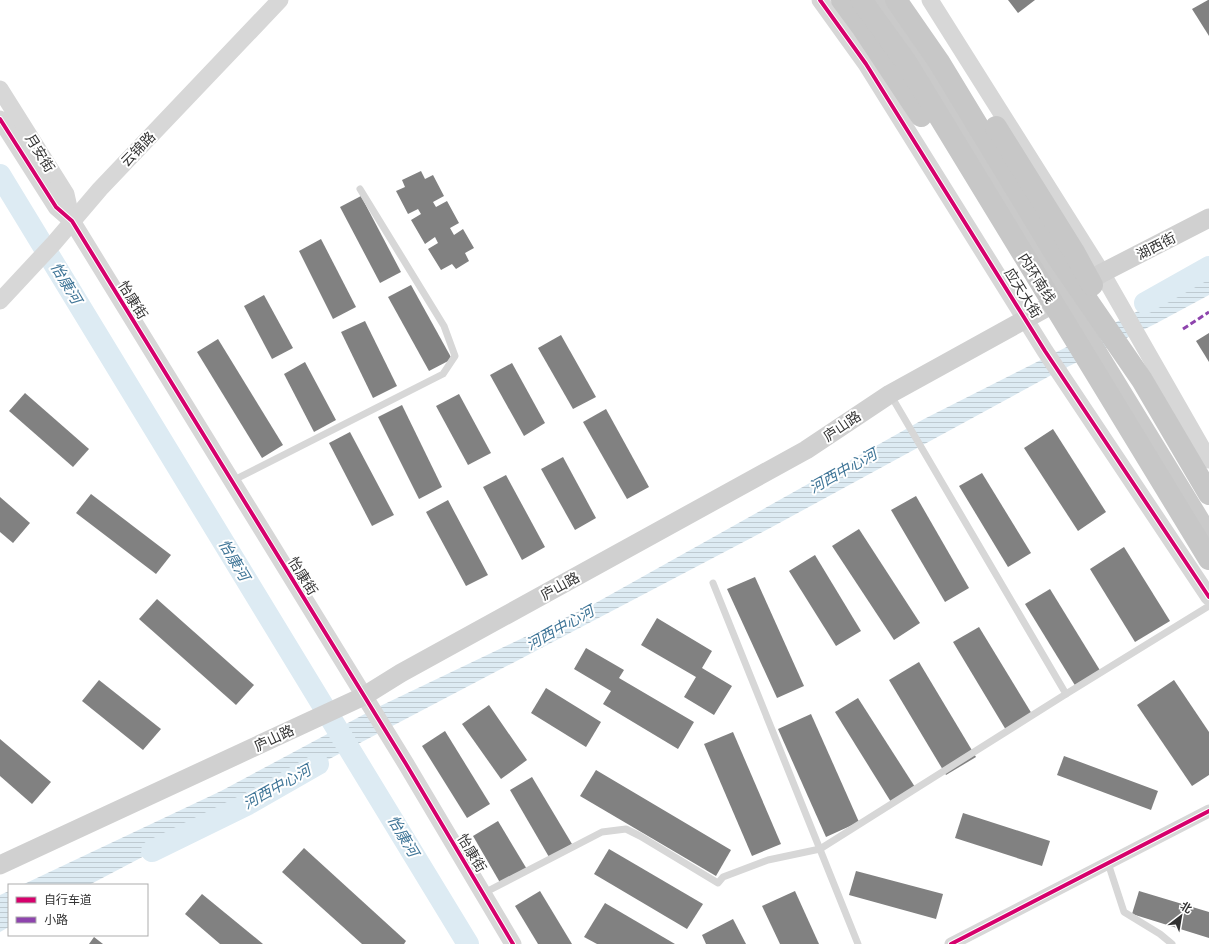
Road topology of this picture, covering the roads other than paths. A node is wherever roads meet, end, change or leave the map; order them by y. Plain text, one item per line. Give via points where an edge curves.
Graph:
1 (280, 0) edge
2 (820, 0) edge
3 (842, 0) edge
4 (861, 0) edge
5 (876, 0) edge
6 (884, 0) edge
7 (896, 0) edge
8 (913, 0) edge
9 (930, 0) edge
10 (0, 89) edge
11 (0, 119) edge
12 (360, 189) dead end
13 (1209, 218) edge
14 (72, 221) junction
15 (1102, 273) junction
16 (1067, 296) junction
17 (0, 301) edge
18 (1026, 319) junction
19 (1142, 380) junction
20 (1110, 395) junction
21 (893, 398) junction
22 (1209, 460) edge
23 (232, 481) junction
24 (1209, 494) edge
25 (1209, 519) edge
26 (1209, 536) edge
27 (1209, 559) edge
28 (714, 583) dead end
29 (1209, 597) edge
30 (1209, 606) edge
31 (1066, 694) junction
32 (365, 702) junction
33 (1209, 811) edge
34 (820, 849) junction
35 (1108, 863) junction
36 (0, 866) edge
37 (484, 893) junction
38 (513, 944) edge
39 (858, 944) edge
40 (951, 944) edge
41 (1172, 944) edge

1 - 14 street, 云锦路
2 - 18 street, 应天大街 via 866,64
3 - 20 highway, bridge via 910,98 1026,287
4 - 20 highway, 内环南线, bridge via 906,62
5 - 16 main road via 914,54
6 - 16 main road via 920,50
7 - 19 highway, 内环南线, bridge via 939,62 1056,255
8 - 19 highway, bridge via 1074,252
9 - 15 street
10 - 14 street, 月安街 via 66,194
11 - 14 street via 56,207
12 - 23 lane via 444,326 455,356 443,374
13 - 15 main road, 湖西街
14 - 17 street, 云锦路
14 - 23 street, 怡康街
15 - 16 main road, 庐山路
15 - 22 street
16 - 18 main road, 庐山路
16 - 25 main road
16 - 26 main road
18 - 21 main road, 庐山路
18 - 29 street, 应天大街
19 - 24 highway, 内环南线, bridge
20 - 27 highway, 内环南线, bridge
21 - 31 lane
21 - 32 main road, 庐山路 via 806,450 408,669
23 - 32 street, 怡康街
28 - 34 lane
30 - 31 lane
31 - 34 lane
32 - 36 main road, 庐山路 via 286,732
32 - 37 street, 怡康街 via 406,764
33 - 35 street
34 - 37 lane via 768,860 723,877 718,883 640,836 626,830 602,832
34 - 39 lane
35 - 40 street
35 - 41 lane via 1124,912
37 - 38 street, 怡康街

